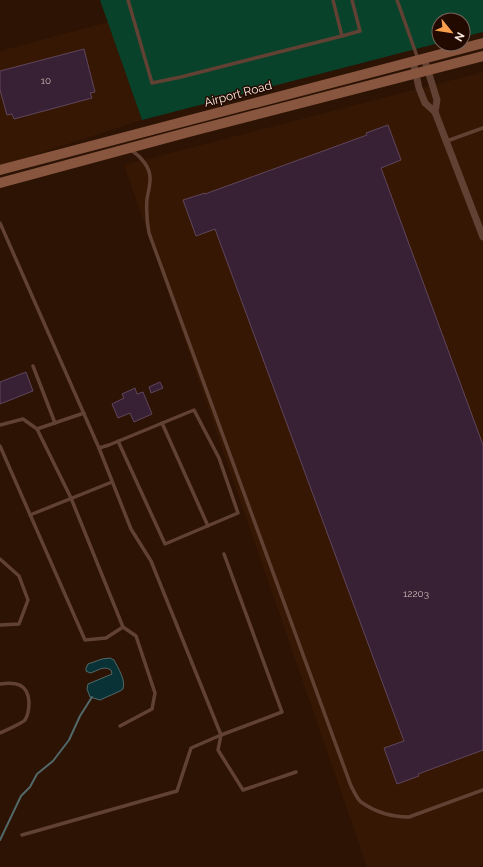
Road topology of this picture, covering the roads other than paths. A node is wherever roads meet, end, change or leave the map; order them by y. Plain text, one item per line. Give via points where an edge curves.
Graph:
1 (128, 0) edge
2 (333, 0) edge
3 (352, 0) edge
4 (397, 0) edge
5 (342, 36) junction
6 (483, 43) edge
7 (483, 56) edge
8 (418, 60) junction
9 (428, 71) junction
10 (416, 74) junction
11 (435, 112) junction
12 (483, 128) edge
13 (446, 141) junction
14 (128, 148) junction
15 (0, 170) edge
16 (0, 183) edge
17 (0, 223) edge
18 (483, 237) edge
19 (33, 366) dead end
20 (84, 413) junction
21 (55, 423) junction
22 (162, 423) junction
23 (0, 425) edge
24 (37, 430) junction
25 (118, 441) junction
26 (0, 446) edge
27 (99, 448) junction
28 (112, 482) junction
29 (72, 498) junction
30 (30, 515) junction
31 (208, 526) junction
32 (224, 554) dead end
33 (0, 558) edge
34 (0, 625) edge
35 (123, 627) junction
36 (0, 684) edge
37 (120, 726) dead end
38 (0, 733) edge
39 (221, 735) junction
40 (296, 772) dead end
41 (483, 790) edge
42 (22, 835) dead end

1 - 5 lane via 152,83 181,78
2 - 5 lane
3 - 5 lane via 360,31
4 - 8 lane
6 - 8 main road, Airport Road
7 - 9 main road, Airport Road
8 - 9 street
8 - 10 street
8 - 15 main road, Airport Road
9 - 10 main road, Airport Road
9 - 11 street via 438,100
10 - 11 street via 425,103
10 - 14 main road, Airport Road
11 - 13 street
12 - 13 lane
13 - 18 street
14 - 16 main road, Airport Road
14 - 41 lane via 145,162 150,178 146,217 149,234 351,786 360,802 385,814 402,817
17 - 20 lane
19 - 21 lane
20 - 21 lane
20 - 27 lane
21 - 24 lane
22 - 25 lane
22 - 31 lane
22 - 31 lane via 194,410 219,458 238,513
23 - 24 lane via 23,419
24 - 29 lane
25 - 27 lane
25 - 31 lane via 165,544
26 - 30 lane
27 - 28 lane
28 - 29 lane
28 - 39 lane via 131,529 151,561
29 - 30 lane
29 - 35 lane
30 - 35 lane via 85,640 106,638
32 - 39 lane via 282,712
33 - 34 lane via 19,576 28,600 19,624
35 - 37 lane via 136,636 155,693 152,709
36 - 38 lane via 14,683 23,686 29,695 29,711 24,721
39 - 40 lane via 218,750 243,790
39 - 42 lane via 191,748 177,791

